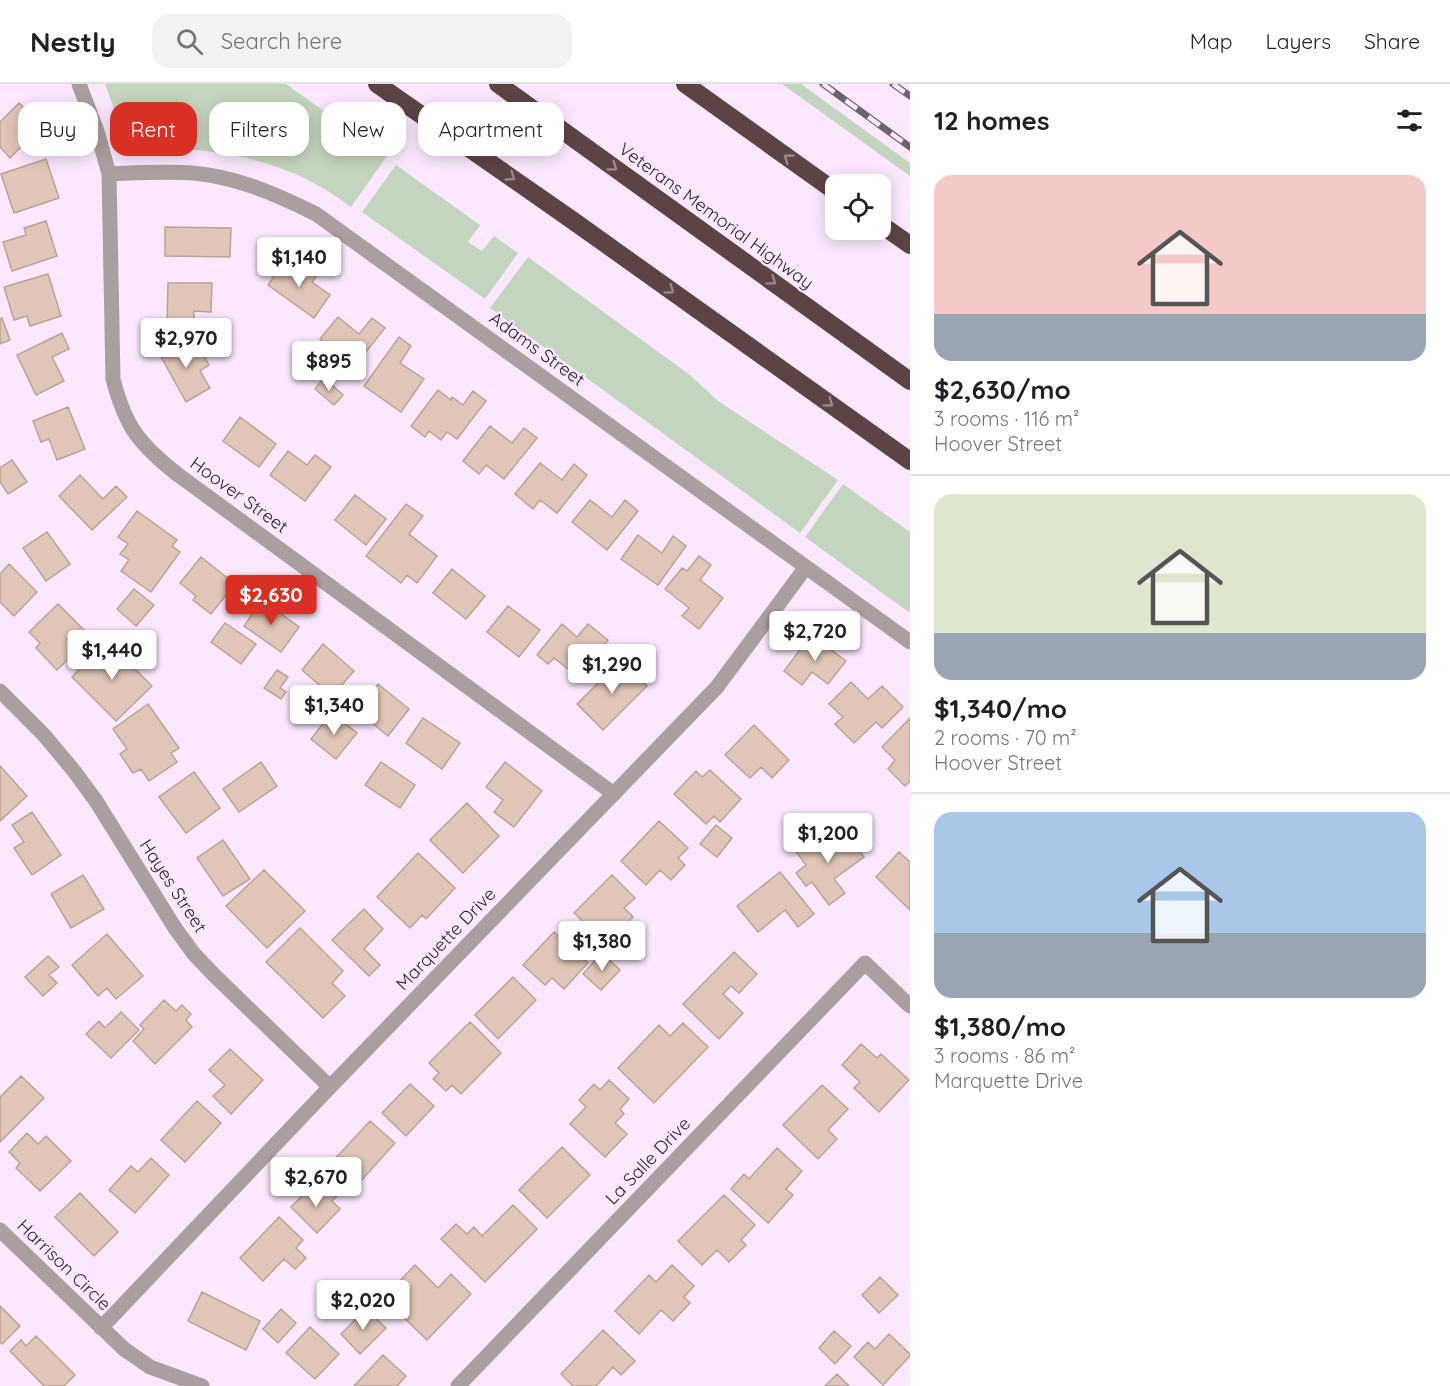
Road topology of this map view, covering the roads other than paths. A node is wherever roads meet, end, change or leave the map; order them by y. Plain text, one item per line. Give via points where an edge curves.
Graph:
1 (79, 84) edge
2 (377, 84) edge
3 (498, 84) edge
4 (686, 84) edge
5 (109, 174) junction
6 (825, 184) edge
7 (891, 232) edge
8 (910, 245) edge
9 (910, 381) edge
10 (910, 461) edge
11 (806, 567) junction
12 (910, 642) edge
13 (0, 691) edge
14 (615, 794) junction
15 (910, 1006) edge
16 (330, 1087) junction
17 (0, 1230) edge
18 (101, 1328) junction
19 (202, 1386) edge
20 (458, 1386) edge

1 - 5 street, Hoover Street
2 -> 10 highway
3 -> 9 highway, Veterans Memorial Highway
6 -> 4 highway
5 - 11 street, Adams Street via 192,173 233,180 275,193 316,214
5 - 14 street, Hoover Street via 113,379 120,406 134,433 177,474
7 - 8 highway
11 - 12 street, Adams Street
11 - 14 street, Marquette Drive via 717,687
13 - 16 street, Hayes Street via 74,771 194,954
14 - 16 street, Marquette Drive
15 - 20 street, La Salle Drive via 865,963
16 - 18 street, Marquette Drive
17 - 18 street, Harrison Circle
18 - 19 street, Harrison Circle via 150,1368

